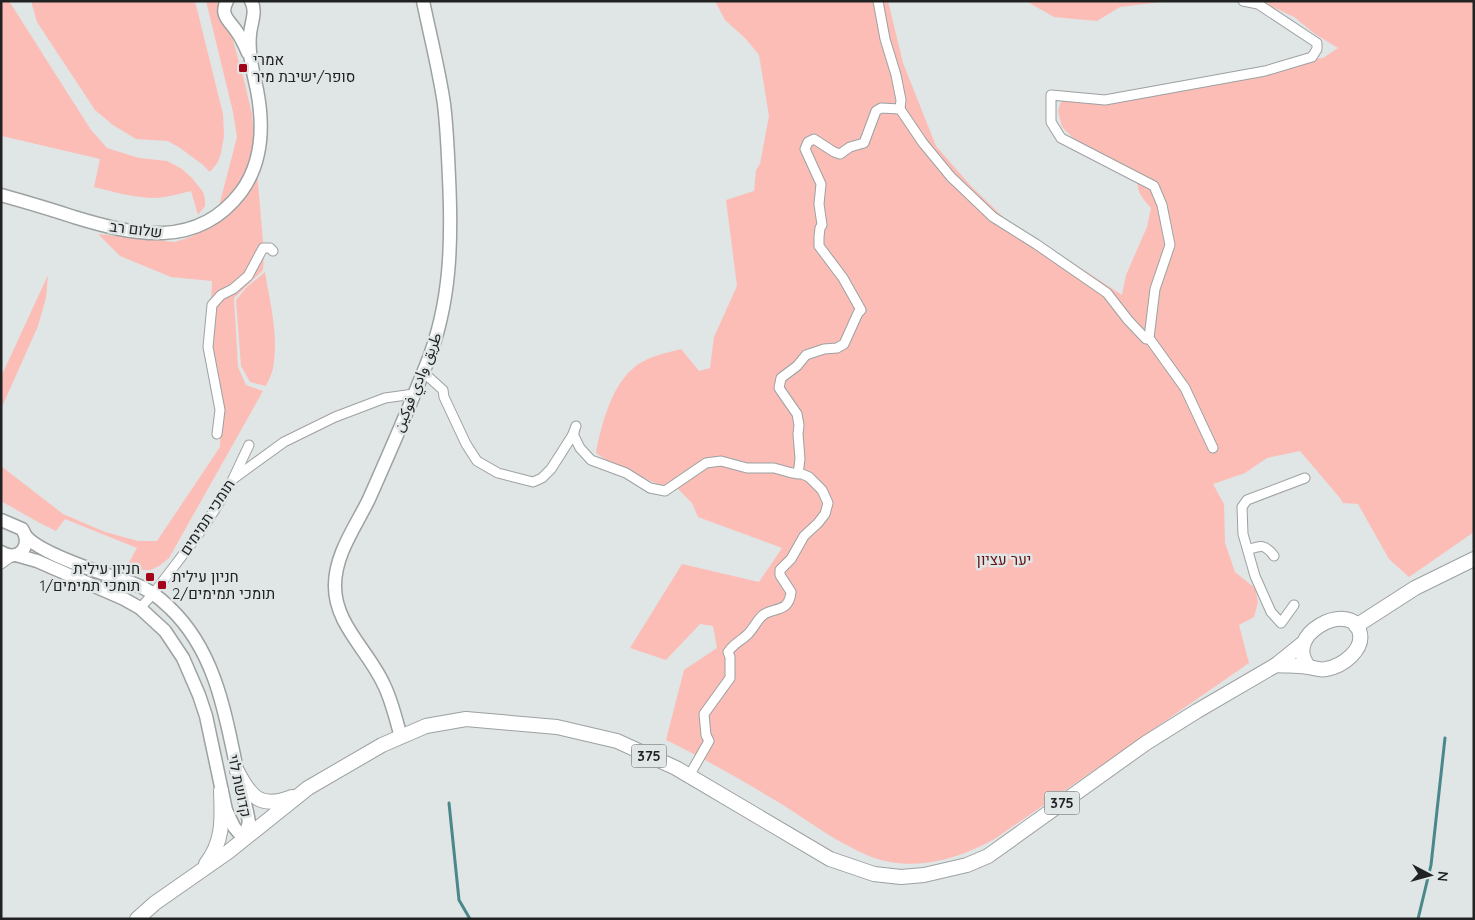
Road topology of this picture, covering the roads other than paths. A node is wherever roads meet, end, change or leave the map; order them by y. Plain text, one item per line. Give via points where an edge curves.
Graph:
1 (227, 1) edge
2 (251, 1) edge
3 (423, 1) edge
4 (878, 1) edge
5 (1243, 1) edge
6 (252, 19) junction
7 (230, 23) junction
8 (250, 57) junction
9 (900, 108) junction
10 (1, 195) edge
11 (273, 251) dead end
12 (1149, 338) junction
13 (423, 372) junction
14 (414, 394) junction
15 (217, 434) dead end
16 (249, 445) dead end
17 (1213, 448) dead end
18 (798, 474) junction
19 (1305, 478) dead end
20 (233, 479) junction
21 (5, 524) edge
22 (25, 535) junction
23 (1248, 550) junction
24 (10, 554) edge
25 (1274, 556) dead end
26 (1473, 557) edge
27 (1, 564) edge
28 (153, 594) junction
29 (1294, 605) dead end
30 (140, 608) junction
31 (1356, 626) junction
32 (1302, 644) junction
33 (1276, 665) junction
34 (1308, 667) junction
35 (401, 737) junction
36 (237, 772) junction
37 (689, 776) junction
38 (221, 791) junction
39 (302, 793) junction
40 (244, 839) junction
41 (198, 873) junction
42 (137, 919) edge

1 - 7 street via 224,10
2 - 6 street, שלום רב via 254,9
3 - 13 street, طريق وادي فوکين via 444,104 450,217 446,294 436,338
4 - 9 street via 896,75
5 - 12 street via 1258,4 1317,43 1312,57 1265,71 1105,100 1051,95 1052,122 1061,138 1154,186 1159,194 1170,245 1156,289
6 - 7 street via 239,26
6 - 8 street, שלום רב
7 - 8 street, שלום רב
8 - 10 street, שלום רב via 261,117 258,154 238,196 208,222 171,233 139,232 106,226
9 - 12 street via 951,177 993,217 1107,293 1128,320 1146,339
9 - 18 street via 876,111 864,143 840,154 814,139 805,149 821,184 819,246 843,278 861,310 844,344 806,355 781,378 779,388 798,414 800,425
11 - 15 street via 263,248 248,276 212,305 208,347 220,410
12 - 17 street via 1185,388
13 - 14 street, طريق وادي فوکين
13 - 18 street via 443,390 466,444 477,461 498,472 534,482 551,469 575,430 580,448 591,460 626,473 650,488 664,491 706,463 721,461 747,468 774,468
14 - 20 street via 385,398 335,417 284,442
14 - 35 street, طريق وادي فوکين via 343,550 335,584 344,622 384,684
16 - 20 street, תומכי תמימים
18 - 37 street via 809,477 822,490 827,509 780,570 790,590 787,603 764,615 728,652 730,678 704,714 709,741
19 - 23 street via 1247,500 1242,507 1243,534
20 - 28 street, תומכי תמימים via 198,534
21 - 22 street, קדושת לוי via 22,529
22 - 24 street via 25,546
22 - 28 street, קדושת לוי via 44,549
23 - 25 street via 1258,546 1268,548
23 - 29 street via 1271,612 1282,623
24 - 27 street
24 - 30 street, קדושת לוי via 37,561
26 - 31 main road via 1415,588
28 - 30 street, תומכי תמימים
28 - 36 street, קדושת לוי via 180,618 210,667 225,711
30 - 38 street, קדושת לוי via 165,631 192,676 206,716
31 - 32 main road, 375 via 1342,618 1329,621 1310,632
31 - 34 main road via 1360,641 1354,654 1325,670
32 - 33 main road, 375
32 - 34 main road via 1301,654
33 - 34 main road
33 - 37 main road, 375 via 1146,743 988,856 967,865 924,875 874,874 830,859
35 - 37 main road, 375 via 426,726 466,719 557,727 617,742
35 - 39 main road, 375
36 - 39 main road via 245,788 258,799 274,802
36 - 40 street, קדושת לוי via 249,822
38 - 40 street, קדושת לוי via 234,827
38 - 41 main road via 220,840
39 - 40 main road, 375
40 - 41 main road, 375
41 - 42 main road, 375

